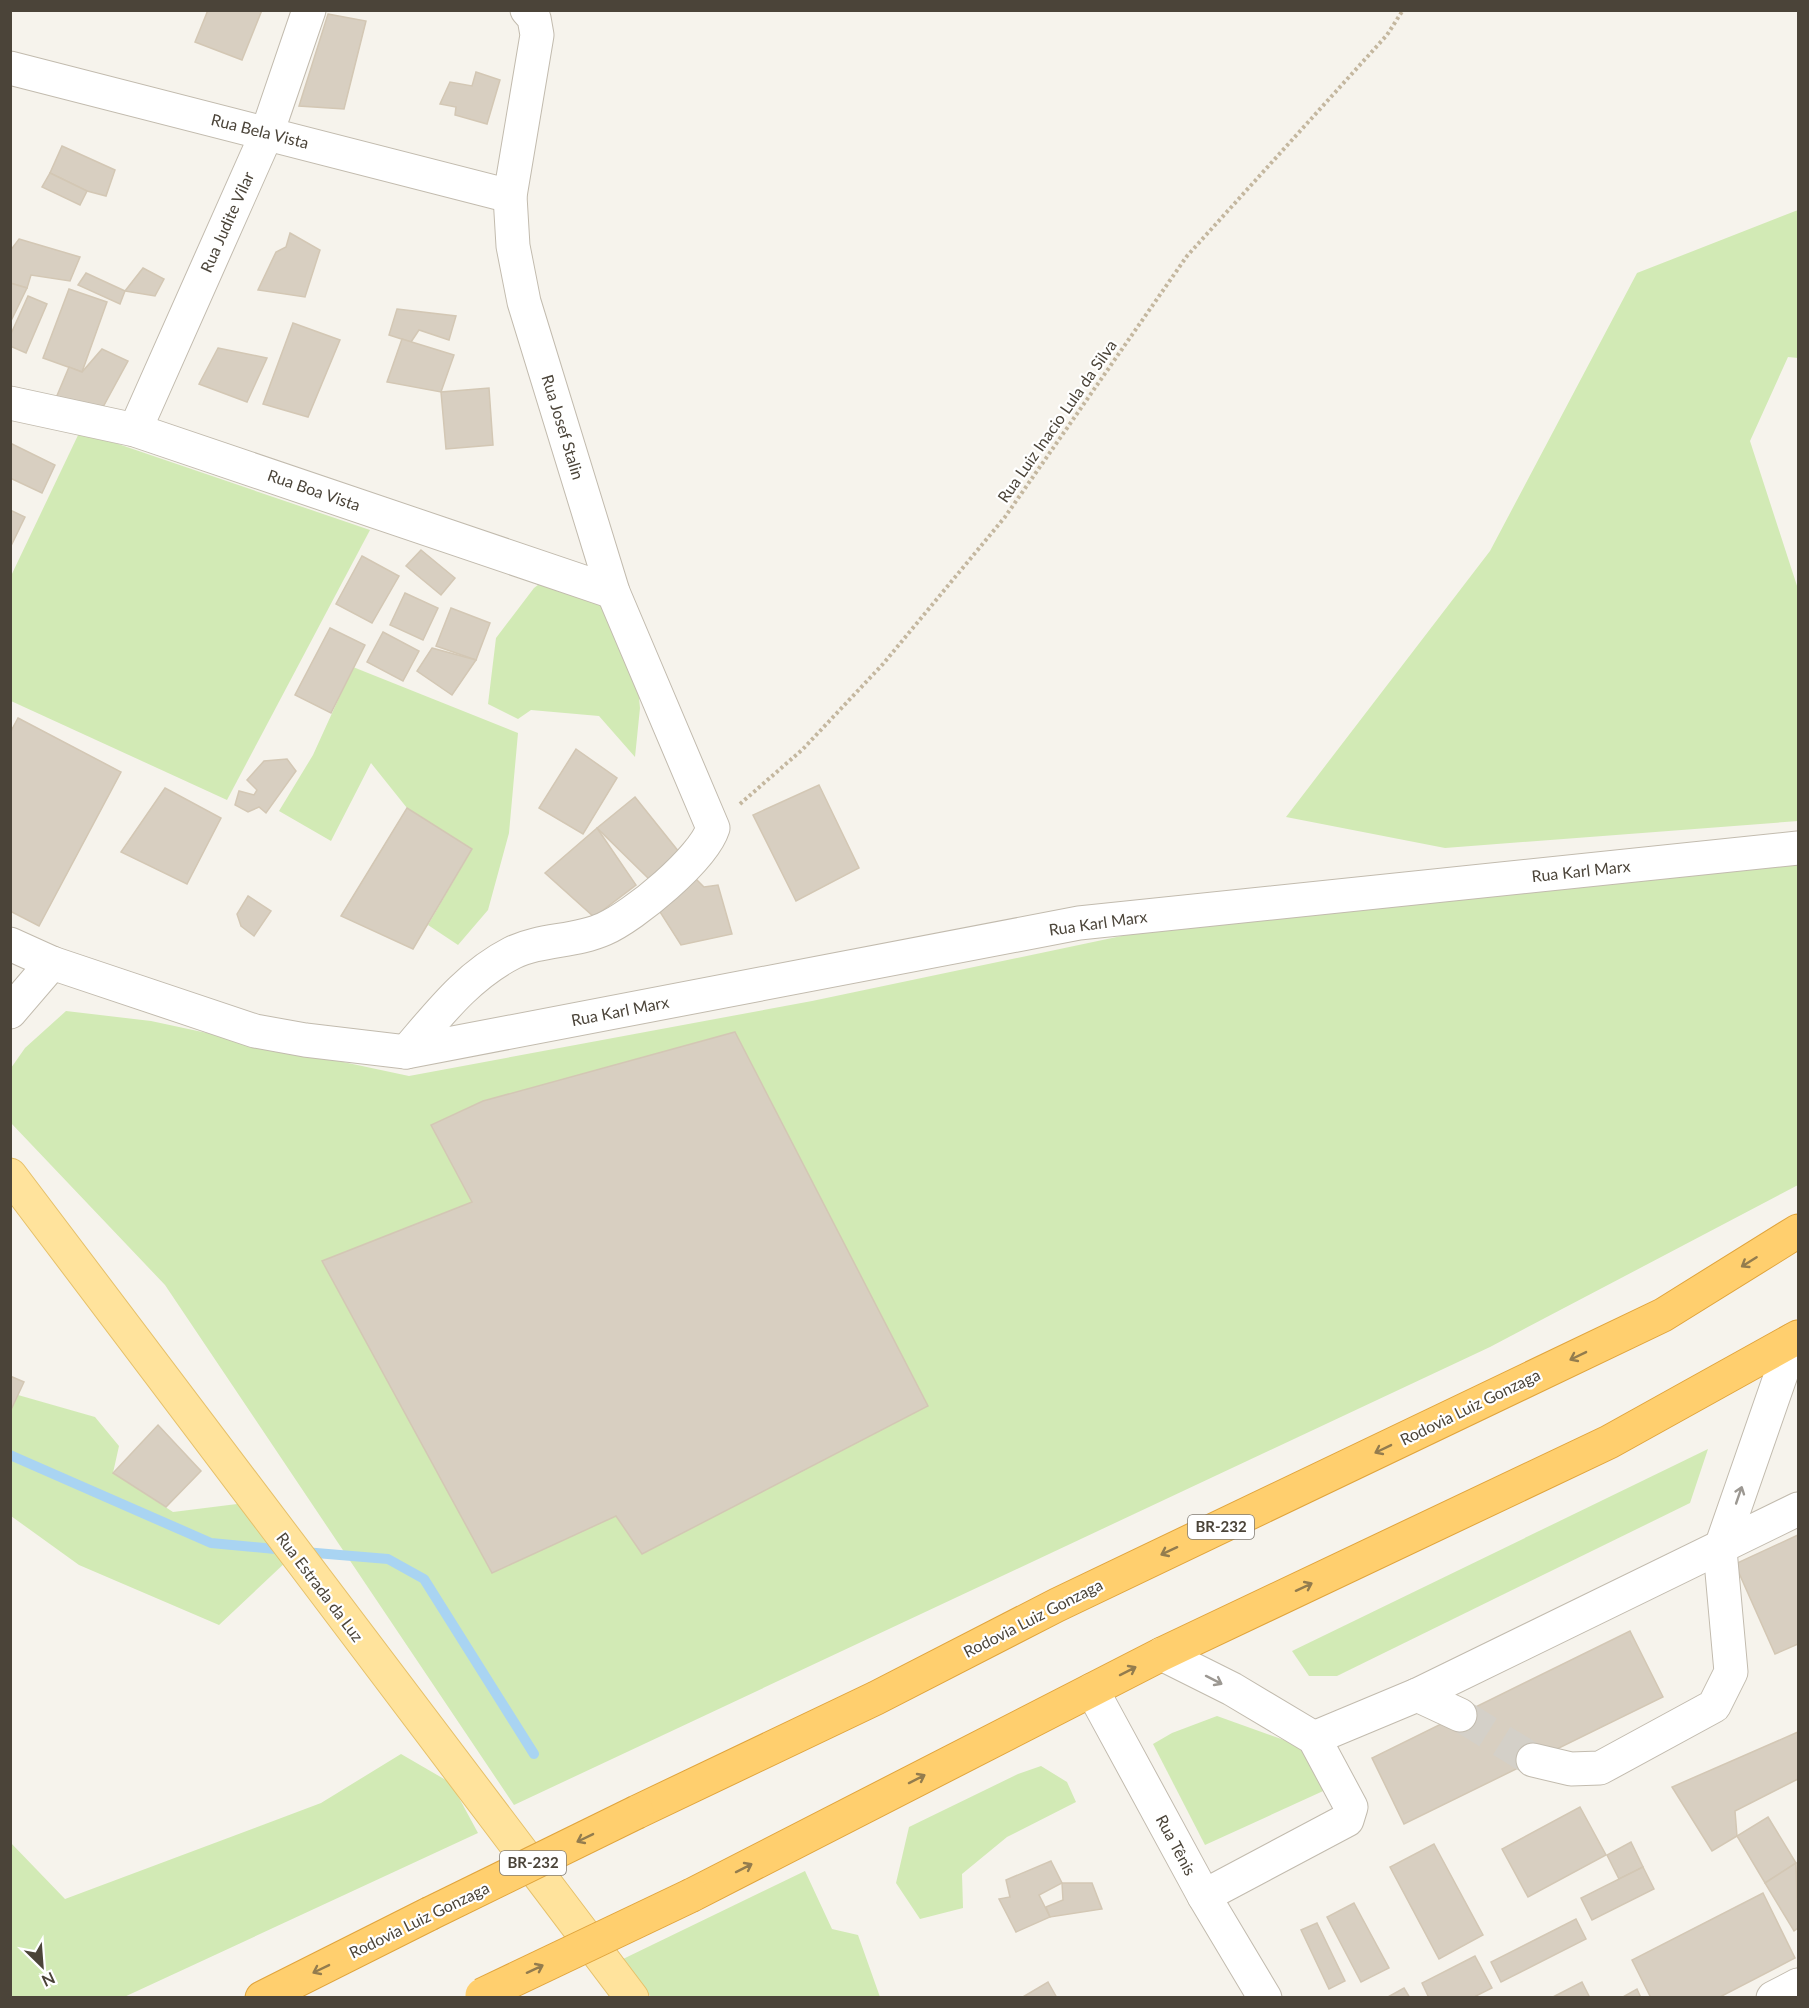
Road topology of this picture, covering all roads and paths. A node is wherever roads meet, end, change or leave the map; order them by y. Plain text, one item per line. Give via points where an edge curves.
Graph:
1 (309, 10) edge
2 (527, 10) edge
3 (1403, 10) edge
4 (10, 68) edge
5 (267, 133) junction
6 (510, 196) junction
7 (10, 403) edge
8 (135, 430) junction
9 (613, 592) junction
10 (713, 828) junction
11 (1798, 848) edge
12 (10, 944) edge
13 (52, 963) junction
14 (10, 1012) edge
15 (405, 1052) junction
16 (10, 1176) edge
17 (1798, 1231) edge
18 (1796, 1339) edge
19 (1798, 1509) edge
20 (1720, 1550) junction
21 (1162, 1654) junction
22 (1092, 1690) junction
23 (1417, 1695) junction
24 (1460, 1715) tunnel mouth
25 (1314, 1738) junction
26 (1533, 1760) tunnel mouth
27 (1204, 1896) junction
28 (1798, 1985) edge
29 (479, 1996) edge
30 (262, 1998) edge
31 (632, 1998) edge
32 (1265, 1998) edge
33 (1773, 1998) edge

1 - 5 street, Rua Judite Vilar
2 - 6 street, Rua Josef Stalin via 534,18 537,35
3 - 10 path, Rua Luiz Inacio Lula da Silva via 1387,35 1187,256 1005,517 883,664 803,749
4 - 5 street, Rua Bela Vista
5 - 6 street, Rua Bela Vista
5 - 8 street, Rua Judite Vilar
6 - 9 street, Rua Josef Stalin via 513,246 524,302
7 - 8 street, Rua Boa Vista
8 - 9 street, Rua Boa Vista
9 - 10 street, Rua Josef Stalin
10 - 15 street via 702,851 627,915 604,929 529,947 488,967 462,987
11 - 15 street, Rua Karl Marx via 1079,923
12 - 13 street, Rua Karl Marx
13 - 14 street
13 - 15 street, Rua Karl Marx via 255,1031
16 - 31 main road, Rua Estrada da Luz
17 -> 30 highway, Rodovia Luiz Gonzaga / BR-232, bridge via 1663,1315 1057,1605 876,1698
20 -> 18 street
21 -> 18 highway via 1609,1442
19 - 20 street
20 - 23 street
20 - 26 street via 1731,1672 1714,1706 1600,1768 1571,1769
22 -> 21 highway
21 -> 25 street via 1232,1689
22 - 27 street, Rua Tênis
29 -> 22 highway, bridge via 692,1895
23 - 24 street
23 - 25 street
25 - 27 street via 1348,1798 1351,1807 1347,1820
27 - 32 street, Rua Tênis
28 - 33 street

